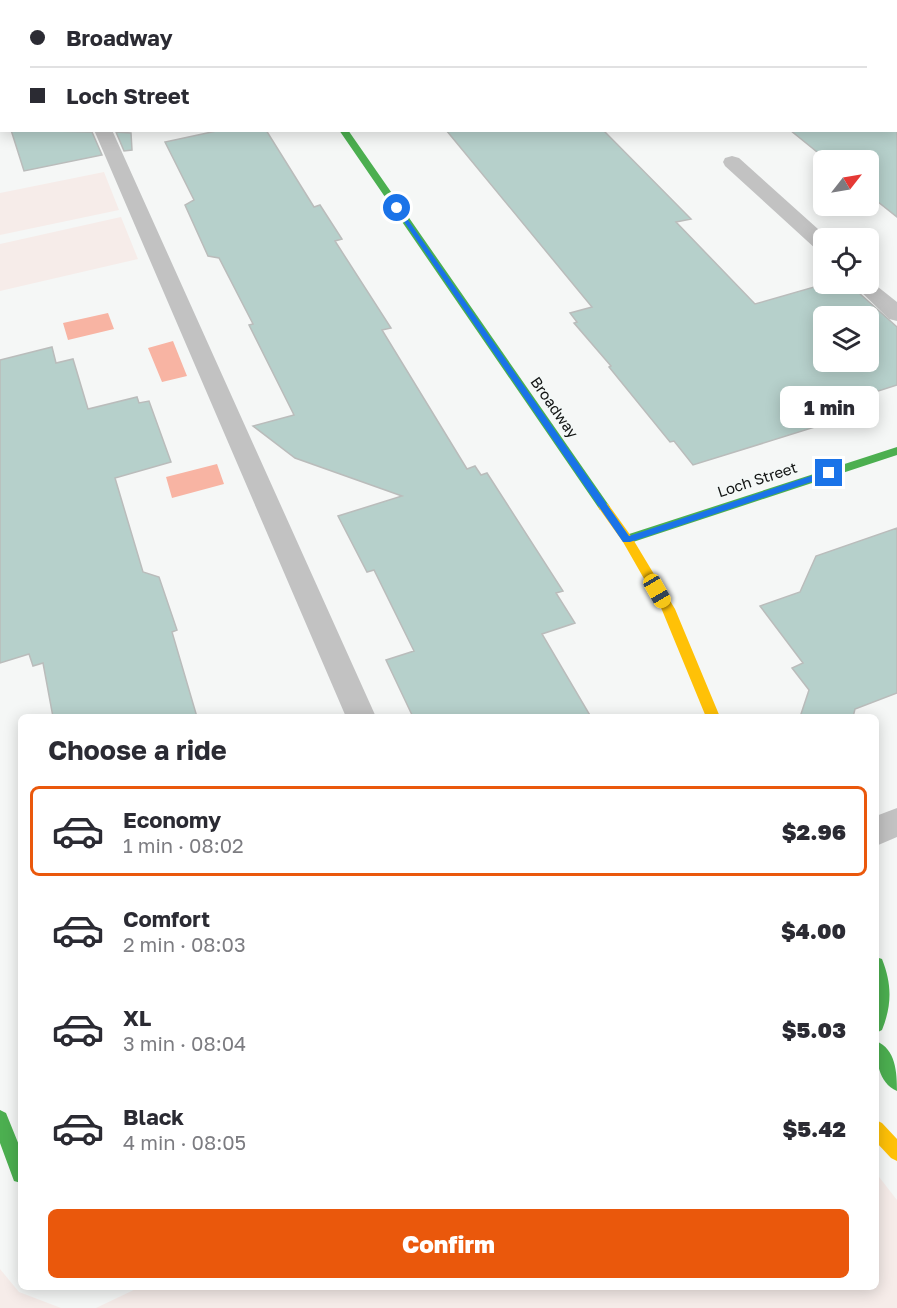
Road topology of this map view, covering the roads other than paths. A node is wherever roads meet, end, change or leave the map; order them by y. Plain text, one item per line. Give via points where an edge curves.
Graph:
1 (105, 132) edge
2 (344, 132) edge
3 (732, 162) dead end
4 (813, 236) edge
5 (875, 294) edge
6 (897, 314) edge
7 (897, 451) edge
8 (627, 540) junction
9 (360, 714) edge
10 (712, 714) edge
11 (897, 822) edge
12 (879, 830) edge
13 (879, 972) edge
14 (879, 1015) edge
15 (879, 1055) edge
16 (897, 1082) edge
17 (0, 1119) edge
18 (879, 1132) edge
19 (897, 1152) edge
20 (18, 1166) edge

1 - 9 lane
2 - 8 street, Broadway
3 - 4 lane
5 - 6 lane
7 - 8 street, Loch Street
8 - 10 street, Broadway via 668,609
11 - 12 lane
13 - 14 street via 884,1001
15 - 16 street
17 - 20 street
18 - 19 street

